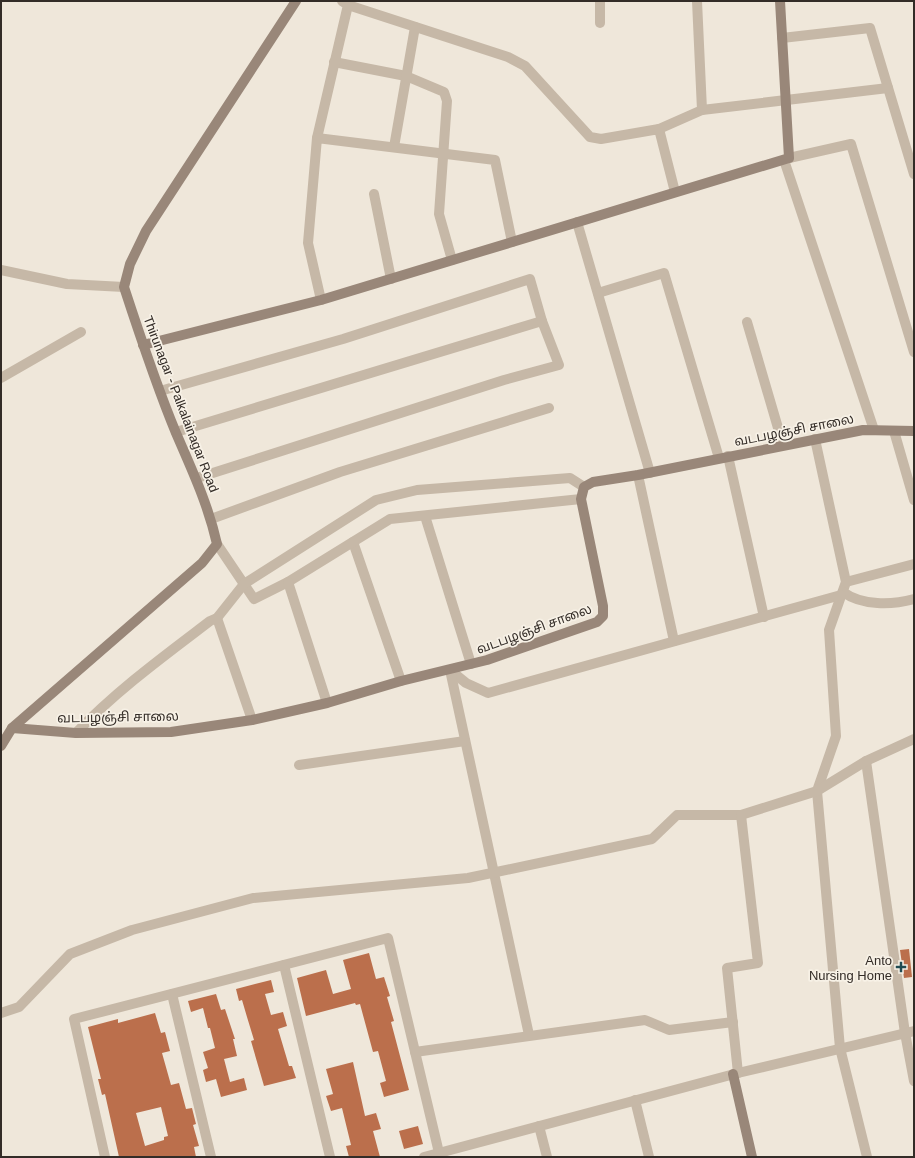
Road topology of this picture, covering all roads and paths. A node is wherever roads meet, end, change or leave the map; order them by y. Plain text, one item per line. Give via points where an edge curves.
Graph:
1 (296, 1) edge
2 (600, 1) edge
3 (697, 1) edge
4 (780, 1) edge
5 (345, 3) edge
6 (600, 23) dead end
7 (415, 27) junction
8 (782, 38) junction
9 (334, 62) junction
10 (406, 76) junction
11 (888, 88) junction
12 (786, 100) junction
13 (702, 110) junction
14 (659, 129) junction
15 (317, 138) junction
16 (394, 147) junction
17 (445, 153) junction
18 (787, 159) junction
19 (914, 174) edge
20 (676, 192) junction
21 (374, 194) dead end
22 (577, 222) junction
23 (512, 242) junction
24 (452, 260) junction
25 (1, 270) edge
26 (391, 279) junction
27 (124, 287) junction
28 (598, 293) junction
29 (321, 300) junction
30 (542, 321) junction
31 (747, 322) dead end
32 (80, 332) dead end
33 (142, 345) junction
34 (914, 352) edge
35 (1, 378) edge
36 (160, 391) junction
37 (549, 408) dead end
38 (874, 430) junction
39 (894, 431) junction
40 (914, 431) edge
41 (176, 432) junction
42 (815, 439) junction
43 (783, 445) junction
44 (724, 457) junction
45 (650, 473) junction
46 (638, 475) junction
47 (197, 478) junction
48 (584, 486) junction
49 (581, 499) junction
50 (914, 500) edge
51 (425, 516) junction
52 (211, 518) junction
53 (353, 542) junction
54 (216, 544) junction
55 (914, 564) edge
56 (288, 582) junction
57 (244, 584) junction
58 (843, 590) junction
59 (914, 599) edge
60 (764, 616) junction
61 (217, 618) junction
62 (674, 641) junction
63 (471, 664) junction
64 (450, 670) junction
65 (401, 681) junction
66 (327, 703) junction
67 (252, 720) junction
68 (12, 728) junction
69 (76, 733) junction
70 (914, 739) edge
71 (465, 741) junction
72 (1, 746) edge
73 (866, 761) junction
74 (299, 765) dead end
75 (818, 791) junction
76 (742, 815) junction
77 (493, 873) junction
78 (284, 965) junction
79 (172, 994) junction
80 (1, 1013) edge
81 (733, 1022) junction
82 (909, 1032) edge
83 (529, 1035) junction
84 (840, 1048) junction
85 (415, 1052) junction
86 (736, 1073) junction
87 (914, 1081) edge
88 (635, 1100) junction
89 (539, 1126) junction
90 (440, 1155) edge
91 (105, 1157) edge
92 (211, 1157) edge
93 (330, 1157) edge
94 (424, 1157) edge
95 (547, 1157) edge
96 (649, 1157) edge
97 (752, 1157) edge
98 (867, 1157) edge

1 - 27 street via 146,231 130,264
2 - 6 street
3 - 13 street
4 - 8 street
5 - 7 street
5 - 9 street
7 - 10 street
7 - 14 street via 508,57 525,66 590,137 601,139
8 - 11 street via 870,28
8 - 12 street
9 - 10 street
9 - 15 street
10 - 16 street
10 - 17 street via 444,92 447,101
11 - 12 street
11 - 19 street
12 - 13 street
12 - 18 street
13 - 14 street
14 - 20 street
15 - 16 street
15 - 29 street via 308,243
16 - 17 street
17 - 23 street via 495,160
17 - 24 street via 439,214
18 - 20 street
18 - 34 street via 852,144
18 - 38 street
20 - 22 street
21 - 26 street
22 - 23 street
22 - 28 street
23 - 24 street
24 - 26 street
25 - 27 street via 67,284
26 - 29 street
27 - 33 street, Thirunagar - Palkalainagar Road
28 - 44 street via 664,273
28 - 45 street
29 - 33 street
30 - 36 street via 530,279 343,339
30 - 41 street
30 - 47 street via 559,365 504,380
31 - 43 street
32 - 35 street
33 - 36 street, Thirunagar - Palkalainagar Road
36 - 41 street, Thirunagar - Palkalainagar Road
37 - 52 street via 340,472
38 - 39 street, வடபழஞ்சி சாலை
38 - 42 street, வடபழஞ்சி சாலை
39 - 40 street, வடபழஞ்சி சாலை
39 - 50 street
41 - 47 street, Thirunagar - Palkalainagar Road
42 - 43 street, வடபழஞ்சி சாலை
42 - 58 street
43 - 44 street, வடபழஞ்சி சாலை
44 - 45 street, வடபழஞ்சி சாலை
44 - 60 street
45 - 46 street, வடபழஞ்சி சாலை
46 - 48 street, வடபழஞ்சி சாலை via 593,482
46 - 62 street
47 - 52 street, Thirunagar - Palkalainagar Road
48 - 49 street, வடபழஞ்சி சாலை
48 - 57 street via 570,478 416,490 376,500
49 - 51 street
49 - 63 street, வடபழஞ்சி சாலை via 603,616 597,622
51 - 53 street via 390,519
51 - 63 street
52 - 54 street, Thirunagar - Palkalainagar Road
53 - 56 street
53 - 65 street
54 - 57 street
54 - 68 street via 202,563
55 - 58 street
56 - 57 street via 254,599
56 - 66 street
57 - 61 street
58 - 59 street via 848,596 873,603
58 - 60 street
58 - 75 street via 829,630 836,736
60 - 62 street
61 - 67 street
61 - 69 street via 126,686
62 - 64 street via 488,693 466,683
63 - 64 street, வடபழஞ்சி சாலை
64 - 65 street, வடபழஞ்சி சாலை
64 - 71 street
65 - 66 street, வடபழஞ்சி சாலை
66 - 67 street, வடபழஞ்சி சாலை
67 - 69 street, வடபழஞ்சி சாலை via 171,732
68 - 69 street, வடபழஞ்சி சாலை
68 - 72 street
70 - 73 street
71 - 74 street
71 - 77 street
73 - 75 street
73 - 82 street
75 - 76 street
75 - 84 street
76 - 77 street via 676,814 652,839
76 - 81 street via 758,963 726,968
77 - 80 street via 468,878 253,898 132,930 70,954 18,1007
77 - 83 street
78 - 79 street
78 - 85 street via 388,938
78 - 93 street
79 - 91 street via 74,1019
79 - 92 street
81 - 83 street via 669,1030 645,1020
81 - 86 street
82 - 84 street
82 - 87 street
83 - 85 street
84 - 86 street
84 - 98 street
85 - 90 street
86 - 88 street
86 - 97 street
88 - 89 street
88 - 96 street
89 - 90 street
89 - 95 street
90 - 94 street

